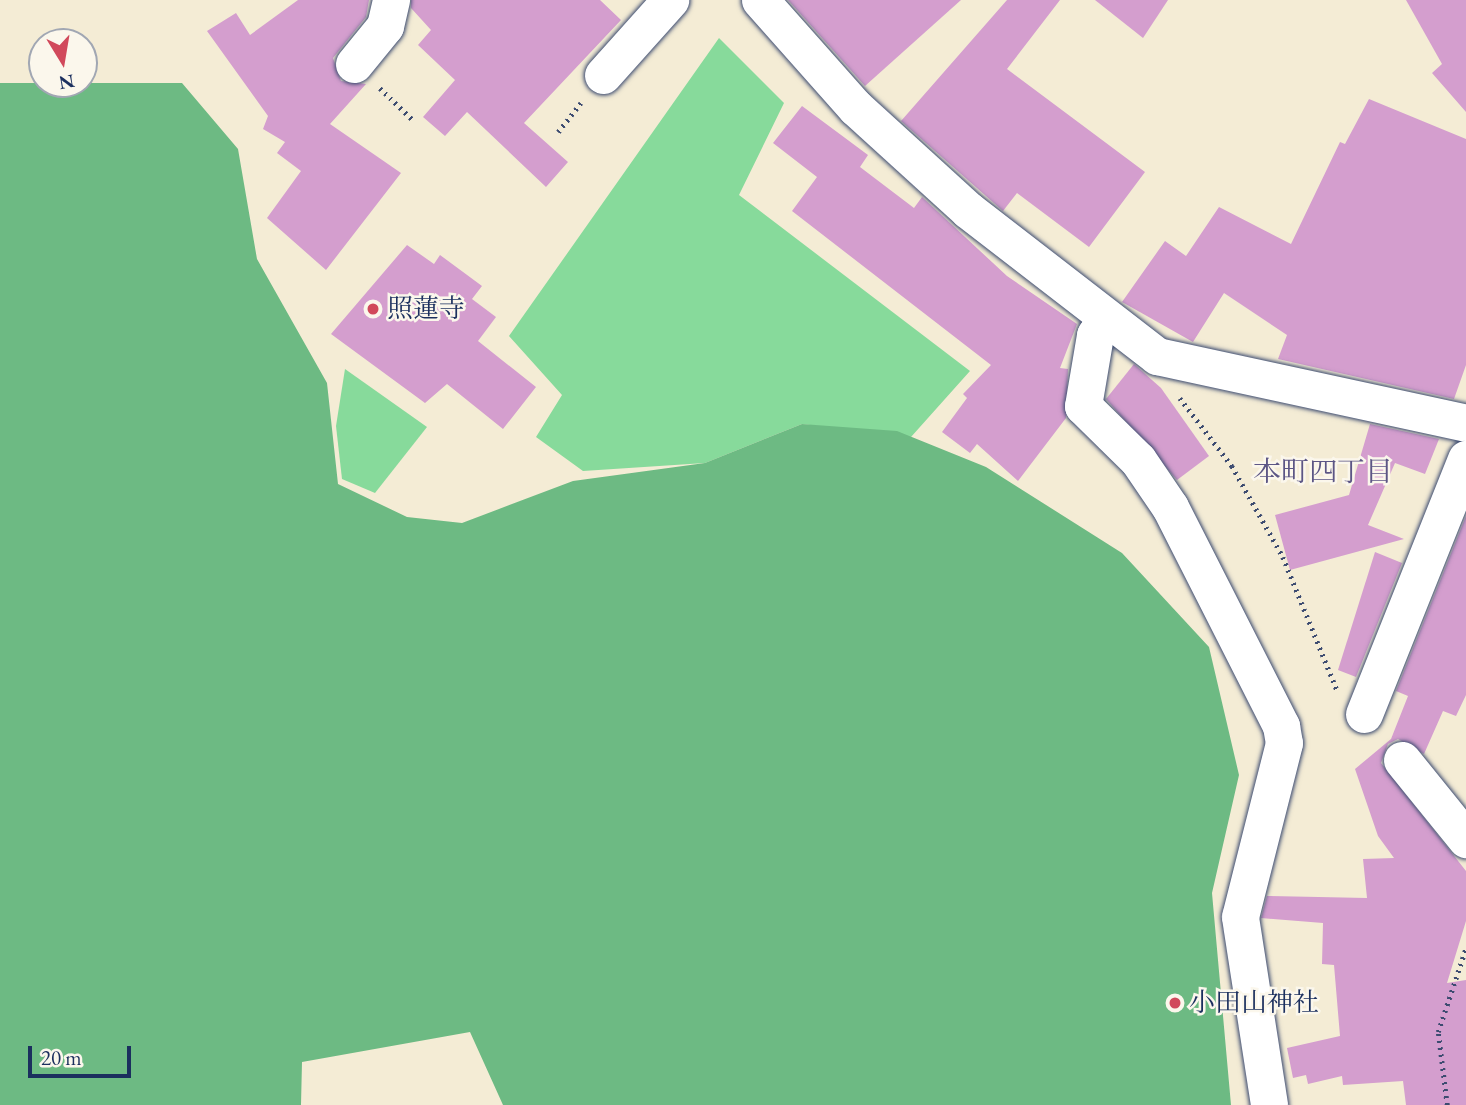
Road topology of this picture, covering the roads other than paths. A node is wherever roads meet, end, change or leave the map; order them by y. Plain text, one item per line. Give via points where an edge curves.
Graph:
1 (391, 0) edge
2 (670, 0) edge
3 (760, 0) edge
4 (354, 64) road end
5 (604, 75) dead end
6 (1106, 317) junction
7 (1466, 423) edge
8 (1466, 459) edge
9 (1364, 714) road end
10 (1402, 760) dead end
11 (1466, 839) edge
12 (1269, 1105) edge

1 - 4 street via 385,26
2 - 5 street
3 - 6 street via 802,49 968,210
6 - 7 street via 1157,356
6 - 12 street via 1095,335 1083,406 1138,460 1170,506 1281,726 1284,743 1240,917
8 - 9 street
10 - 11 street

